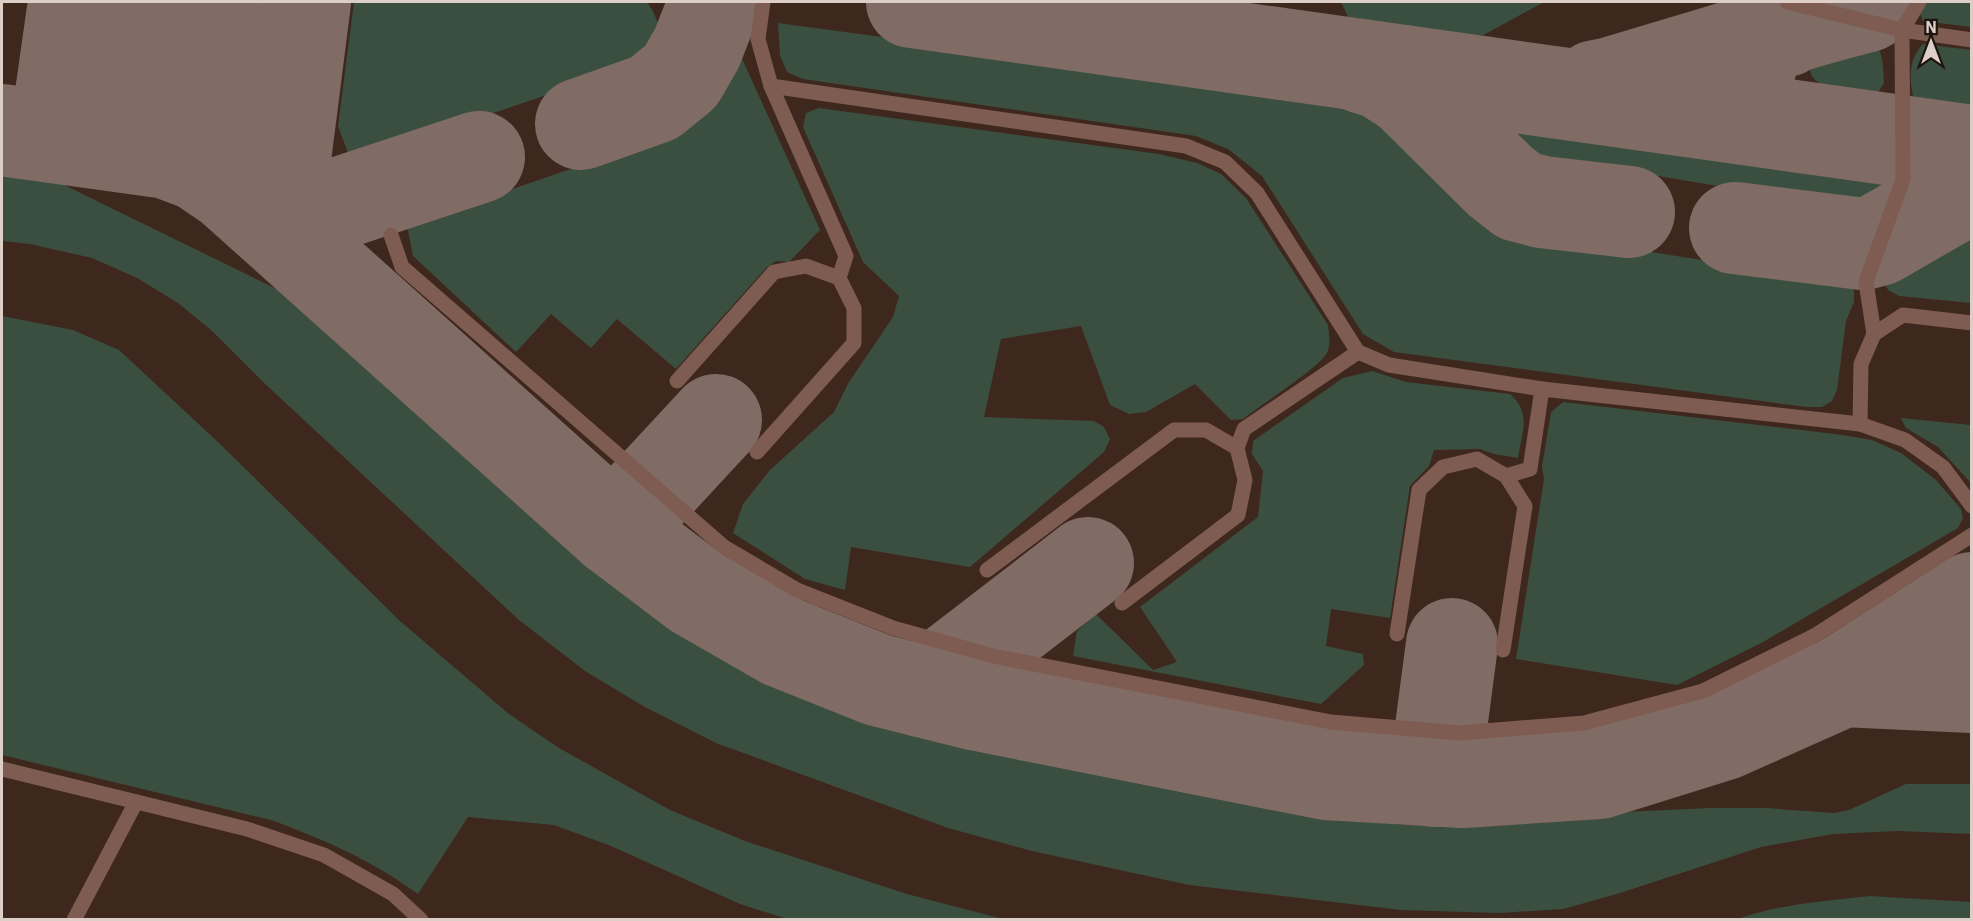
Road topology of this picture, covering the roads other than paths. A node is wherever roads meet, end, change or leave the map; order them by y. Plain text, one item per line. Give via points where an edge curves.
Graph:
1 (763, 2) edge
2 (1786, 2) edge
3 (1919, 2) edge
4 (1902, 30) junction
5 (1971, 40) edge
6 (771, 86) junction
7 (391, 235) dead end
8 (839, 278) junction
9 (1971, 323) edge
10 (1874, 334) junction
11 (1359, 352) junction
12 (677, 381) dead end
13 (1542, 389) junction
14 (1860, 424) junction
15 (1237, 448) junction
16 (757, 452) dead end
17 (1506, 477) junction
18 (1971, 506) edge
19 (1971, 535) edge
20 (987, 570) dead end
21 (1122, 603) dead end
22 (1397, 634) dead end
23 (1503, 650) dead end
24 (2, 769) edge
25 (136, 802) junction
26 (74, 920) edge
27 (421, 920) edge

1 - 6 lane via 758,39
2 - 4 lane
3 - 4 lane
4 - 5 lane
4 - 10 lane via 1903,178 1866,282
6 - 8 lane via 846,256
6 - 11 lane via 1186,146 1225,162 1257,193
7 - 19 lane via 402,267 411,275 724,547 797,590 894,628 993,656 1331,722 1459,733 1584,723 1703,691 1814,636
8 - 12 lane via 806,266 774,272
8 - 16 lane via 854,308 854,343
9 - 10 lane via 1904,315
10 - 14 lane via 1861,364
11 - 13 lane via 1389,365
11 - 15 lane via 1244,429
13 - 14 lane
13 - 17 lane via 1530,469
14 - 18 lane via 1905,440 1943,467
15 - 20 lane via 1206,430 1174,430
15 - 21 lane via 1245,480 1238,515
17 - 22 lane via 1477,459 1443,467 1419,489
17 - 23 lane via 1524,507
24 - 25 lane
25 - 26 lane
25 - 27 lane via 247,829 324,855 393,894

